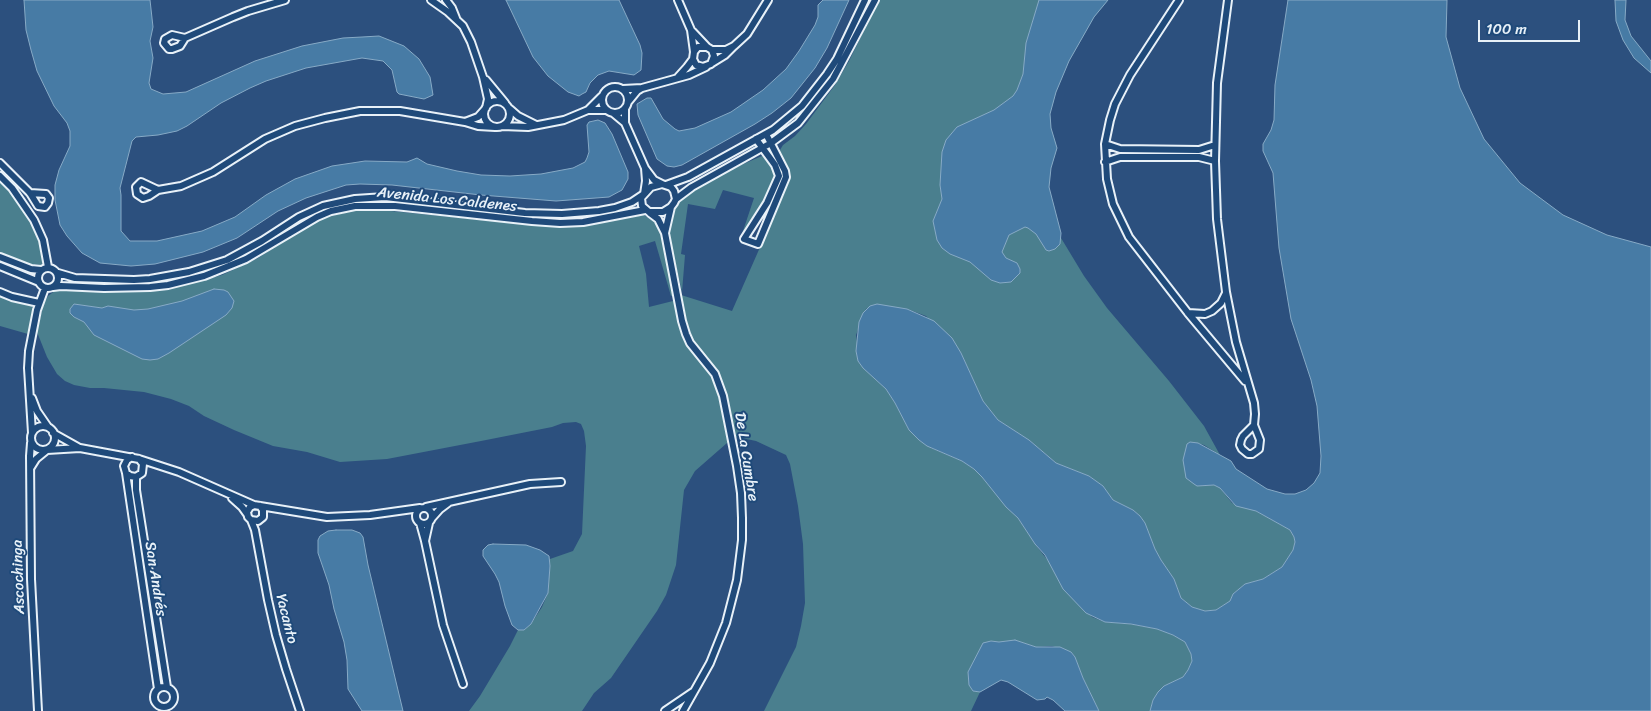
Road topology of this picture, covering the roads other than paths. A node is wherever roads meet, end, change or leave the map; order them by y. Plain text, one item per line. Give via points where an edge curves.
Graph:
1 (285, 0) edge
2 (431, 0) edge
3 (446, 0) edge
4 (678, 0) edge
5 (768, 0) edge
6 (865, 0) edge
7 (875, 0) edge
8 (1179, 0) edge
9 (1228, 0) edge
10 (456, 19) junction
11 (692, 30) junction
12 (185, 38) dead end
13 (734, 46) junction
14 (709, 48) junction
15 (693, 55) junction
16 (709, 65) junction
17 (483, 77) junction
18 (678, 77) junction
19 (642, 88) junction
20 (623, 89) junction
21 (602, 97) junction
22 (627, 105) junction
23 (508, 107) junction
24 (486, 108) junction
25 (588, 110) junction
26 (610, 112) junction
27 (465, 122) junction
28 (625, 123) junction
29 (537, 125) junction
30 (499, 126) junction
31 (766, 134) junction
32 (756, 139) junction
33 (771, 143) junction
34 (1106, 144) junction
35 (1215, 145) junction
36 (762, 148) junction
37 (1120, 150) junction
38 (1160, 153) junction
39 (1199, 153) junction
40 (1120, 157) junction
41 (1215, 161) junction
42 (1105, 162) junction
43 (0, 163) edge
44 (645, 168) junction
45 (0, 176) edge
46 (664, 185) junction
47 (158, 190) dead end
48 (30, 193) dead end
49 (644, 194) junction
50 (676, 199) junction
51 (671, 207) junction
52 (647, 211) junction
53 (758, 218) junction
54 (767, 222) junction
55 (665, 233) junction
56 (0, 257) edge
57 (0, 266) edge
58 (48, 267) junction
59 (41, 270) junction
60 (58, 273) junction
61 (38, 282) junction
62 (53, 287) junction
63 (44, 288) junction
64 (0, 292) edge
65 (1226, 292) junction
66 (40, 303) junction
67 (1188, 313) junction
68 (1247, 382) junction
69 (30, 392) junction
70 (1254, 424) dead end
71 (48, 427) junction
72 (32, 433) junction
73 (54, 433) junction
74 (31, 443) junction
75 (80, 448) junction
76 (47, 450) junction
77 (116, 454) junction
78 (136, 458) junction
79 (157, 465) junction
80 (124, 466) junction
81 (30, 468) junction
82 (143, 470) junction
83 (126, 473) junction
84 (136, 477) junction
85 (561, 482) dead end
86 (228, 494) junction
87 (452, 501) junction
88 (257, 505) junction
89 (423, 507) junction
90 (281, 510) junction
91 (394, 511) junction
92 (249, 517) junction
93 (262, 518) junction
94 (431, 520) junction
95 (418, 522) junction
96 (255, 530) junction
97 (425, 541) junction
98 (145, 573) junction
99 (463, 684) dead end
100 (167, 687) junction
101 (158, 689) junction
102 (696, 690) junction
103 (38, 711) edge
104 (300, 711) edge
105 (666, 711) edge
106 (683, 711) edge

1 - 12 street via 248,10
2 - 10 street
3 - 10 street
4 - 11 street
5 - 13 street via 746,34
6 - 31 street via 827,74 802,106
7 - 33 street via 823,94 798,123
8 - 34 street via 1122,90 1110,120
9 - 35 street via 1218,83
10 - 17 street via 471,42
11 - 14 street
11 - 15 street
13 - 14 street via 726,50
13 - 16 street
14 - 15 street via 701,46
14 - 16 street via 714,59
15 - 16 street via 696,65
15 - 18 street
16 - 18 street
17 - 23 street
17 - 24 street via 488,98
18 - 19 street
19 - 20 street
19 - 22 street
20 - 21 street via 610,87
20 - 22 street
21 - 25 street
21 - 26 street via 602,104
22 - 26 street via 620,112
22 - 28 street
23 - 24 street via 494,101
23 - 29 street via 527,122
23 - 30 street via 508,121
24 - 27 street via 478,117
24 - 30 street via 488,123
25 - 26 street
25 - 29 street via 564,120
26 - 28 street
27 - 30 street
27 - 47 street via 400,111 360,111 334,116 278,133 213,172 181,186
28 - 44 street
29 - 30 street
31 - 32 street
31 - 33 street
32 - 36 street
32 - 46 street via 688,177
33 - 36 street
33 - 54 street via 786,177
34 - 37 street
34 - 42 street
35 - 39 street
35 - 41 street
36 - 50 street
36 - 53 street via 779,176
37 - 38 street
37 - 40 street
38 - 39 street
38 - 40 street
39 - 41 street
40 - 42 street
41 - 65 street via 1217,219
42 - 67 street via 1109,191 1120,221 1144,258
43 - 48 street
44 - 46 street via 654,180
44 - 49 street
45 - 58 street via 34,220 43,240
46 - 49 street via 651,187
46 - 50 street via 674,191
49 - 52 street via 641,202
49 - 60 street, Avenida Los Caldenes via 615,208 562,214 384,197 355,199 323,206 234,256 189,272 134,280 74,278
50 - 51 street
51 - 52 street via 663,212
51 - 55 street
52 - 55 street via 658,219
52 - 62 street, Avenida Los Caldenes via 560,223 395,206 355,206 316,217 246,259 204,276 150,287
53 - 54 street
53 - 54 street via 744,238 758,244
55 - 102 street, De La Cumbre via 686,334 715,374 723,396 741,492 742,540 737,580 719,645
56 - 59 street
57 - 61 street
58 - 59 street
58 - 60 street
59 - 61 street
60 - 62 street
61 - 63 street
62 - 63 street
63 - 66 street
64 - 66 street
65 - 67 street via 1212,311
65 - 68 street
66 - 69 street via 29,352
67 - 68 street
68 - 70 street via 1254,403
69 - 71 street
69 - 72 street
71 - 72 street via 37,428
71 - 73 street
72 - 74 street
73 - 75 street
73 - 76 street via 55,441
74 - 76 street via 40,450
74 - 81 street, Ascochinga
75 - 76 street
75 - 77 street
76 - 81 street
77 - 78 street
77 - 80 street
78 - 79 street
78 - 80 street via 127,460
78 - 82 street via 143,464
79 - 82 street
79 - 86 street
80 - 83 street
81 - 103 street, Ascochinga via 31,579
82 - 84 street
83 - 84 street
83 - 98 street, San Andrés
84 - 98 street, San Andrés
85 - 87 street via 530,484
86 - 88 street
86 - 92 street
87 - 89 street
87 - 94 street
88 - 90 street
88 - 92 street via 248,509
88 - 93 street via 263,510
89 - 91 street
89 - 94 street via 432,512
89 - 95 street via 416,512
90 - 91 street via 337,518
90 - 93 street via 271,511
91 - 95 street via 407,512
92 - 93 street via 256,521
92 - 96 street, Yacanto
93 - 96 street
94 - 95 street via 424,524
94 - 97 street
95 - 97 street
96 - 104 street, Yacanto via 274,626
97 - 99 street via 443,625
98 - 100 street, San Andrés
98 - 101 street, San Andrés
100 - 101 street
100 - 101 street via 174,698 166,708 154,701
102 - 105 street, De La Cumbre
102 - 106 street, De La Cumbre

